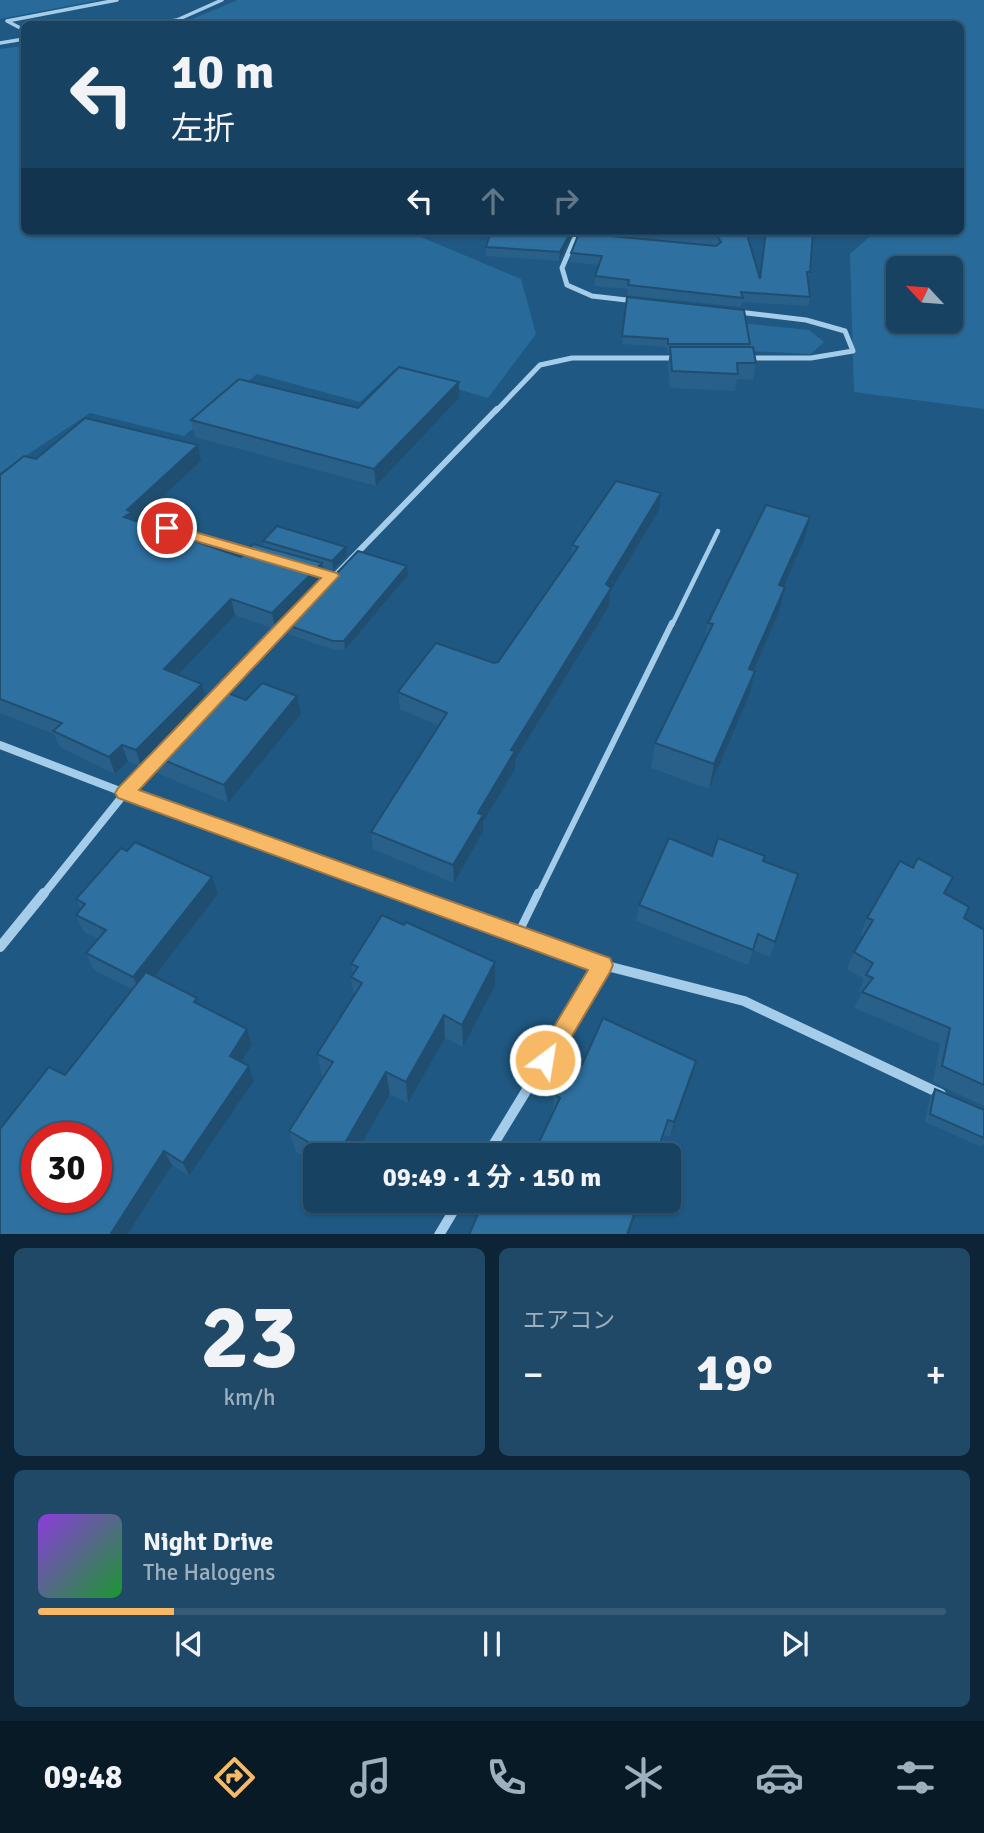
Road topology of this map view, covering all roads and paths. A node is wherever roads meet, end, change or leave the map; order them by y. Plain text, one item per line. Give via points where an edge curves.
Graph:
1 (117, 0) edge
2 (222, 0) edge
3 (171, 21) edge
4 (21, 28) edge
5 (21, 40) edge
6 (0, 43) edge
7 (576, 235) edge
8 (579, 235) edge
9 (588, 238) edge
10 (645, 302) edge
11 (726, 311) edge
12 (692, 358) edge
13 (745, 358) edge
14 (167, 528) dead end
15 (718, 531) dead end
16 (269, 558) edge
17 (319, 572) edge
18 (332, 576) junction
19 (209, 704) edge
20 (0, 745) edge
21 (162, 754) edge
22 (125, 793) junction
23 (518, 934) junction
24 (0, 947) edge
25 (603, 965) junction
26 (953, 1100) edge
27 (494, 1143) edge
28 (452, 1213) edge
29 (439, 1234) edge

1 - 4 street via 7,21
2 - 3 street
5 - 6 street
7 - 10 street via 562,268 567,285 592,296
8 - 9 street
11 - 13 street via 806,320 845,331 853,351 811,358
12 - 18 street via 572,358 540,365
14 - 16 street
15 - 23 lane
17 - 18 street
18 - 19 street
20 - 22 street
21 - 22 street
22 - 23 street
22 - 24 street
23 - 25 street
25 - 26 street via 744,1001
25 - 27 street
28 - 29 street

